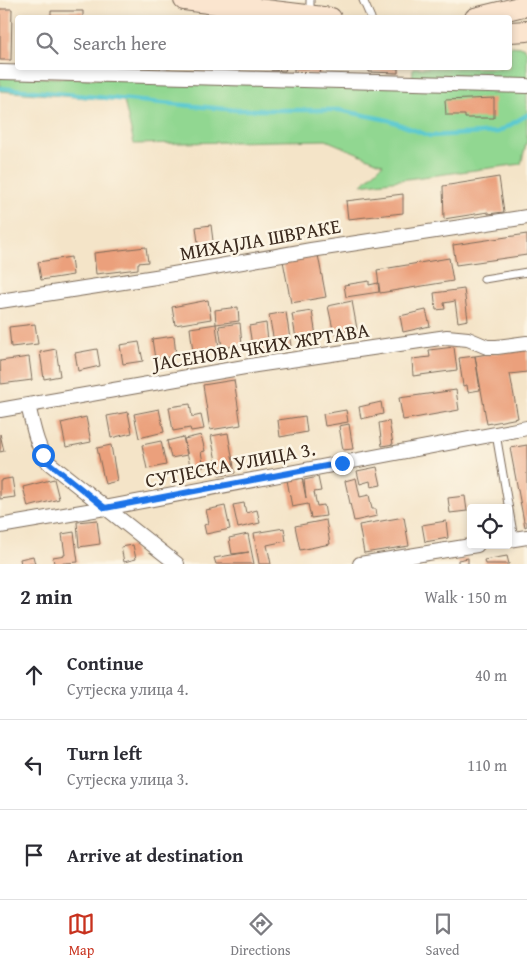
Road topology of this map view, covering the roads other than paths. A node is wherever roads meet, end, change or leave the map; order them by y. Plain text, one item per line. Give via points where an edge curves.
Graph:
1 (184, 0) edge
2 (363, 0) edge
3 (527, 5) edge
4 (310, 8) edge
5 (325, 15) edge
6 (369, 15) edge
7 (488, 15) edge
8 (527, 31) edge
9 (512, 32) edge
10 (0, 72) edge
11 (527, 86) edge
12 (527, 216) edge
13 (527, 272) edge
14 (484, 279) dead end
15 (0, 301) edge
16 (527, 343) edge
17 (28, 405) junction
18 (0, 410) edge
19 (527, 428) edge
20 (496, 434) junction
21 (105, 508) junction
22 (0, 526) edge
23 (517, 539) edge
24 (467, 547) edge
25 (177, 564) edge
26 (360, 564) edge

1 - 4 street
2 - 6 lane
3 - 7 street
4 - 5 street
8 - 9 street
10 - 11 street
12 - 15 street, МИХАЈЛА ШВРАКЕ
13 - 14 lane
16 - 17 street, ЈАСЕНОВАЧКИХ ЖРТАВА via 487,347 468,338 447,337 256,365
17 - 18 street, ЈАСЕНОВАЧКИХ ЖРТАВА
17 - 21 street via 43,455
19 - 20 street, СУТЈЕСКА УЛИЦА 3.
20 - 21 street, СУТЈЕСКА УЛИЦА 3.
20 - 23 lane
21 - 22 street, СУТЈЕСКА УЛИЦА 3.
21 - 25 street
24 - 26 street

